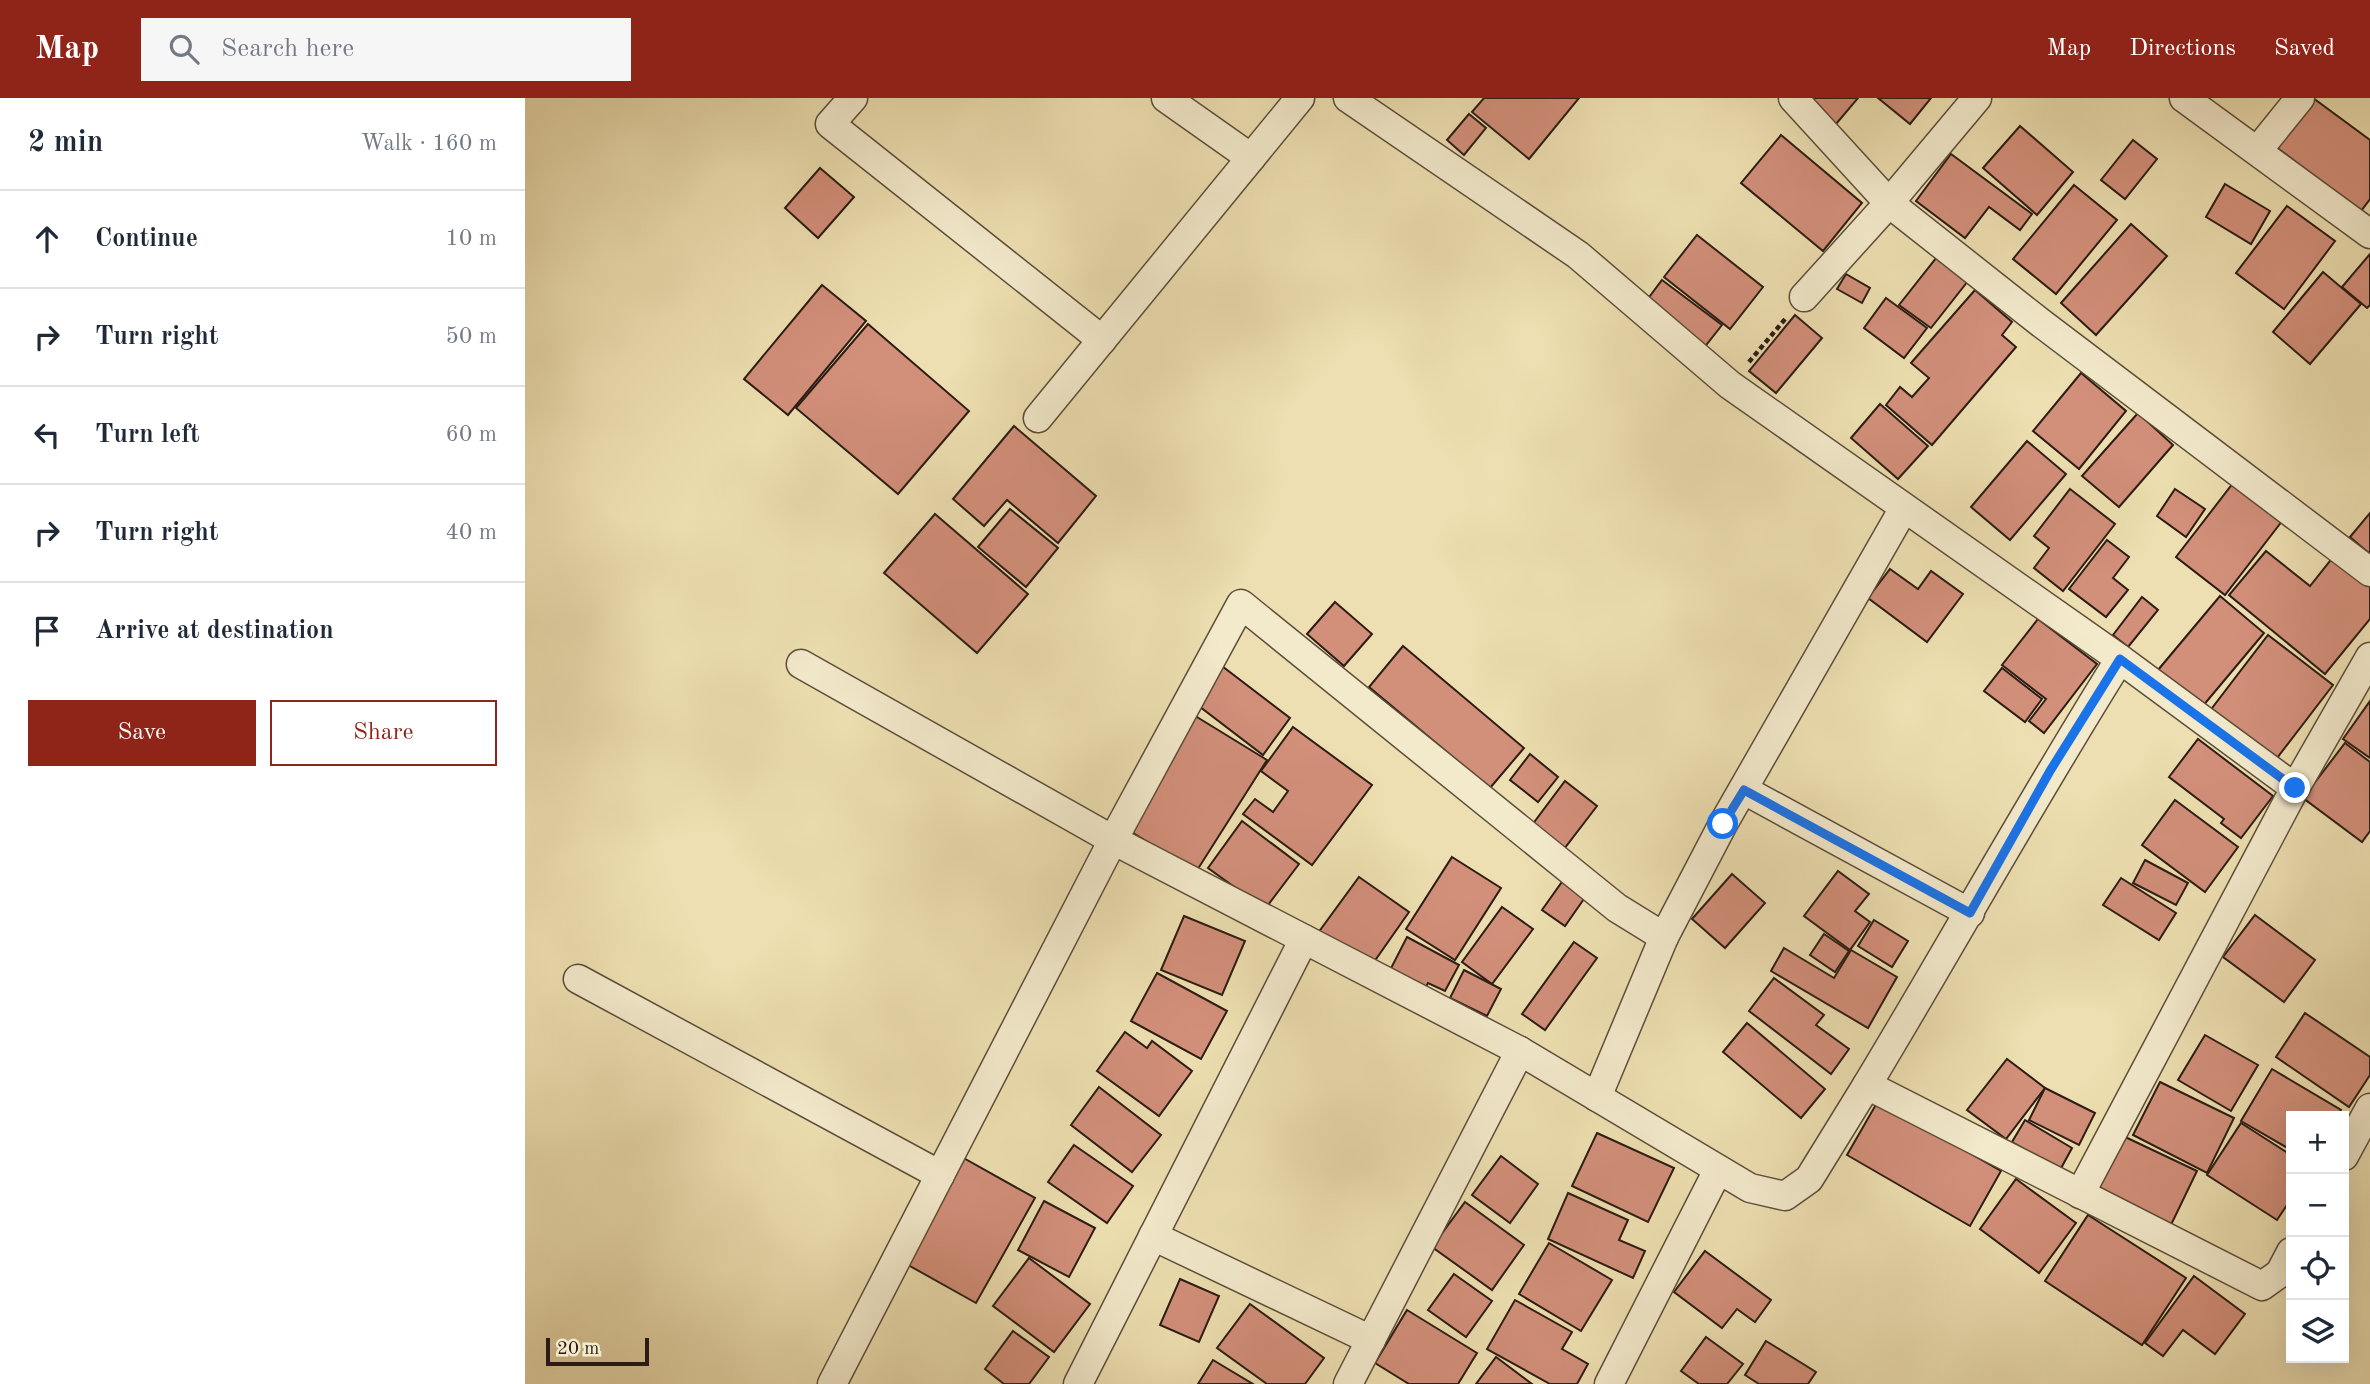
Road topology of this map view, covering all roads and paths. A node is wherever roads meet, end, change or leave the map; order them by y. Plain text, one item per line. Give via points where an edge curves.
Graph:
1 (853, 98) edge
2 (1166, 98) edge
3 (1300, 98) edge
4 (1348, 98) edge
5 (1794, 98) edge
6 (1977, 98) edge
7 (2184, 98) edge
8 (2300, 98) edge
9 (2258, 150) junction
10 (1251, 158) junction
11 (1889, 203) junction
12 (2370, 234) edge
13 (1804, 297) joint
14 (1102, 340) junction
15 (1730, 384) junction
16 (1038, 418) dead end
17 (1904, 508) junction
18 (2370, 572) edge
19 (2370, 657) edge
20 (2120, 659) junction
21 (800, 664) dead end
22 (2295, 788) junction
23 (1744, 790) junction
24 (1113, 840) junction
25 (1970, 913) junction
26 (1664, 937) junction
27 (1304, 939) junction
28 (577, 979) dead end
29 (1520, 1051) junction
30 (1867, 1085) junction
31 (1597, 1097) junction
32 (2370, 1108) edge
33 (2349, 1147) edge
34 (1718, 1170) junction
35 (940, 1175) junction
36 (2080, 1194) junction
37 (1153, 1236) junction
38 (2286, 1262) edge
39 (1371, 1340) junction
40 (832, 1384) edge
41 (1078, 1384) edge
42 (1348, 1384) edge
43 (1609, 1384) edge

1 - 14 street via 830,124
2 - 10 street
3 - 10 street
4 - 15 street via 1578,255
5 - 11 street
6 - 11 street
7 - 9 street
8 - 9 street
9 - 12 street
10 - 14 street
11 - 13 street
11 - 18 street
13 - 15 path
14 - 16 street
15 - 17 street
17 - 20 street
17 - 23 street
19 - 22 street
20 - 22 street
20 - 25 street
21 - 24 street
22 - 36 street
23 - 25 street
23 - 26 street
24 - 26 street via 1241,604 1617,908
24 - 27 street
24 - 35 street
25 - 30 street
26 - 31 street
27 - 29 street
27 - 37 street
28 - 35 street
29 - 31 street
29 - 39 street
30 - 34 street via 1809,1179 1785,1196 1750,1188
30 - 36 street
31 - 34 street
32 - 33 street
34 - 43 street
35 - 40 street
36 - 38 street via 2262,1286 2280,1273
37 - 39 street
37 - 41 street
39 - 42 street

